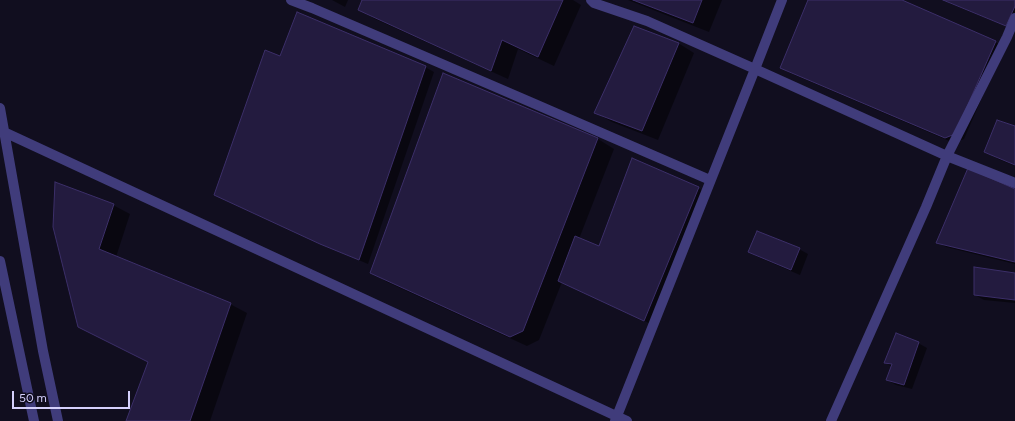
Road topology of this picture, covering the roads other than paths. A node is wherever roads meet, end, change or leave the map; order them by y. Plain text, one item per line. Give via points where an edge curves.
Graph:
1 (291, 0) edge
2 (591, 0) edge
3 (782, 0) edge
4 (1015, 18) edge
5 (755, 69) junction
6 (0, 108) edge
7 (4, 132) junction
8 (947, 156) junction
9 (710, 180) junction
10 (1015, 183) edge
11 (0, 261) edge
12 (616, 419) edge
13 (34, 421) edge
14 (58, 421) edge
15 (627, 421) edge
16 (831, 421) edge

1 - 9 street
2 - 5 street via 647,21
3 - 5 street
4 - 8 street
5 - 8 street
5 - 9 street
6 - 7 street
7 - 12 street
7 - 14 street
8 - 10 street
8 - 16 street
9 - 12 street
11 - 13 street
12 - 15 street

